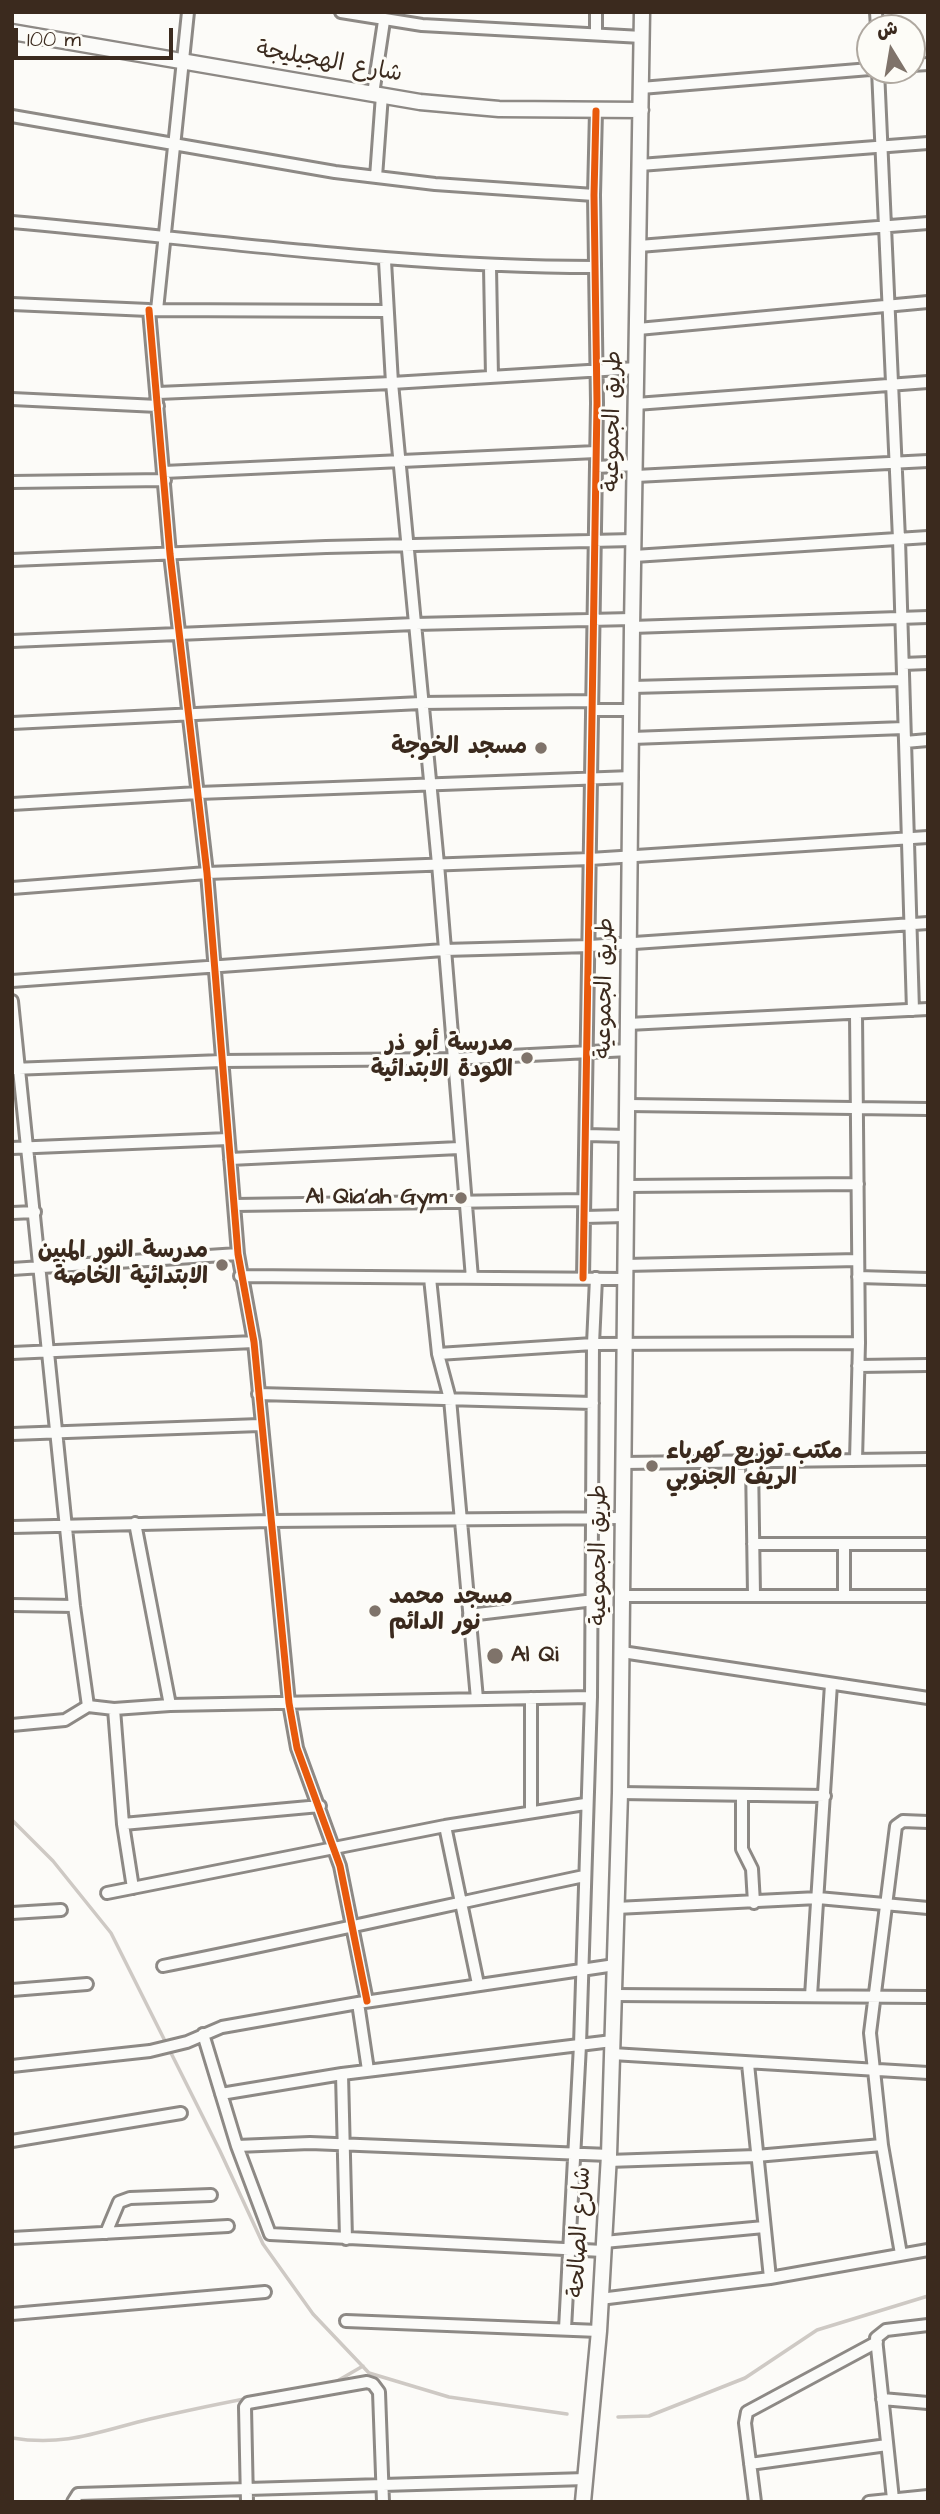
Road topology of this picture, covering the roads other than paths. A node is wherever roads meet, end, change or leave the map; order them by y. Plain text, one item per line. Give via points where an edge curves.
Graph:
1 (188, 12) edge
2 (341, 12) edge
3 (424, 12) edge
4 (596, 12) edge
5 (642, 12) edge
6 (384, 21) junction
7 (422, 25) junction
8 (12, 32) edge
9 (596, 34) junction
10 (642, 37) junction
11 (182, 60) junction
12 (856, 70) edge
13 (878, 84) edge
14 (641, 88) junction
15 (378, 94) junction
16 (641, 110) junction
17 (596, 111) junction
18 (12, 117) edge
19 (928, 143) edge
20 (172, 144) junction
21 (880, 147) junction
22 (640, 165) junction
23 (376, 177) junction
24 (593, 195) junction
25 (12, 222) edge
26 (928, 223) edge
27 (885, 227) junction
28 (165, 236) junction
29 (639, 246) junction
30 (385, 261) junction
31 (490, 267) junction
32 (594, 267) junction
33 (928, 302) edge
34 (12, 304) edge
35 (887, 305) junction
36 (153, 310) junction
37 (387, 311) junction
38 (638, 329) junction
39 (637, 368) junction
40 (597, 370) junction
41 (492, 377) junction
42 (928, 382) edge
43 (392, 383) junction
44 (891, 384) junction
45 (158, 393) junction
46 (12, 399) edge
47 (636, 404) junction
48 (158, 407) junction
49 (596, 452) junction
50 (399, 460) junction
51 (928, 461) edge
52 (894, 463) junction
53 (596, 467) junction
54 (636, 470) junction
55 (164, 476) junction
56 (12, 482) edge
57 (928, 537) edge
58 (899, 539) junction
59 (634, 540) junction
60 (594, 541) junction
61 (407, 545) junction
62 (170, 554) junction
63 (634, 556) junction
64 (12, 560) edge
65 (928, 617) edge
66 (901, 618) junction
67 (594, 620) junction
68 (632, 623) junction
69 (415, 624) junction
70 (179, 635) junction
71 (12, 641) edge
72 (928, 663) edge
73 (903, 664) junction
74 (903, 681) junction
75 (632, 687) junction
76 (421, 703) junction
77 (592, 705) junction
78 (632, 710) junction
79 (190, 715) junction
80 (12, 723) edge
81 (904, 728) junction
82 (632, 738) junction
83 (928, 740) edge
84 (905, 742) junction
85 (632, 777) junction
86 (591, 779) junction
87 (430, 784) junction
88 (198, 793) junction
89 (12, 804) edge
90 (928, 837) edge
91 (906, 838) junction
92 (630, 856) junction
93 (590, 859) junction
94 (438, 864) junction
95 (207, 873) junction
96 (12, 888) edge
97 (928, 923) edge
98 (909, 924) junction
99 (629, 942) junction
100 (590, 946) junction
101 (444, 950) junction
102 (214, 967) junction
103 (12, 981) edge
104 (12, 1001) edge
105 (928, 1009) edge
106 (913, 1010) junction
107 (856, 1014) junction
108 (628, 1024) junction
109 (629, 1050) junction
110 (586, 1052) junction
111 (452, 1059) junction
112 (222, 1061) junction
113 (16, 1069) edge
114 (628, 1105) junction
115 (857, 1108) junction
116 (928, 1110) edge
117 (586, 1135) junction
118 (628, 1136) junction
119 (228, 1139) junction
120 (29, 1147) junction
121 (12, 1148) edge
122 (459, 1149) junction
123 (230, 1158) junction
124 (858, 1184) junction
125 (627, 1186) junction
126 (584, 1200) junction
127 (464, 1201) junction
128 (235, 1205) junction
129 (35, 1212) junction
130 (12, 1213) edge
131 (626, 1216) junction
132 (584, 1217) junction
133 (238, 1254) junction
134 (858, 1260) junction
135 (12, 1269) edge
136 (40, 1269) junction
137 (625, 1272) junction
138 (240, 1276) junction
139 (858, 1277) junction
140 (430, 1278) junction
141 (472, 1278) junction
142 (583, 1278) junction
143 (596, 1278) junction
144 (928, 1279) edge
145 (254, 1342) junction
146 (859, 1343) junction
147 (593, 1344) junction
148 (623, 1345) junction
149 (47, 1352) junction
150 (12, 1353) edge
151 (438, 1354) junction
152 (928, 1365) edge
153 (858, 1366) junction
154 (258, 1394) junction
155 (450, 1399) junction
156 (593, 1403) junction
157 (260, 1425) junction
158 (58, 1431) junction
159 (12, 1434) edge
160 (928, 1459) edge
161 (856, 1460) junction
162 (752, 1462) junction
163 (623, 1463) junction
164 (591, 1518) junction
165 (624, 1518) junction
166 (461, 1520) junction
167 (270, 1521) junction
168 (135, 1523) junction
169 (12, 1527) edge
170 (67, 1527) junction
171 (844, 1544) junction
172 (928, 1544) edge
173 (753, 1545) junction
174 (754, 1595) junction
175 (844, 1595) junction
176 (623, 1596) junction
177 (928, 1596) edge
178 (594, 1600) junction
179 (12, 1605) edge
180 (74, 1605) junction
181 (469, 1615) junction
182 (622, 1652) junction
183 (831, 1684) junction
184 (591, 1697) junction
185 (531, 1698) junction
186 (928, 1698) edge
187 (477, 1699) junction
188 (289, 1703) junction
189 (170, 1705) junction
190 (88, 1706) junction
191 (114, 1709) junction
192 (12, 1725) edge
193 (620, 1793) junction
194 (742, 1795) junction
195 (825, 1796) junction
196 (585, 1804) junction
197 (320, 1806) junction
198 (531, 1811) junction
199 (928, 1822) edge
200 (123, 1824) junction
201 (445, 1826) junction
202 (334, 1848) junction
203 (584, 1876) junction
204 (133, 1888) junction
205 (107, 1893) dead end
206 (818, 1898) junction
207 (463, 1902) junction
208 (754, 1903) junction
209 (887, 1903) junction
210 (616, 1908) junction
211 (928, 1908) edge
212 (61, 1910) dead end
213 (12, 1913) edge
214 (354, 1928) junction
215 (615, 1965) junction
216 (163, 1966) dead end
217 (581, 1969) junction
218 (88, 1984) dead end
219 (478, 1984) junction
220 (12, 1990) edge
221 (614, 1995) junction
222 (811, 1996) junction
223 (874, 1997) junction
224 (928, 1997) edge
225 (362, 2002) junction
226 (203, 2034) junction
227 (580, 2045) junction
228 (612, 2047) junction
229 (748, 2064) junction
230 (12, 2066) edge
231 (368, 2070) junction
232 (874, 2070) junction
233 (342, 2074) junction
234 (926, 2074) edge
235 (221, 2094) junction
236 (181, 2113) dead end
237 (12, 2141) edge
238 (345, 2145) junction
239 (882, 2145) junction
240 (237, 2146) junction
241 (575, 2155) junction
242 (756, 2156) junction
243 (608, 2158) junction
244 (211, 2195) dead end
245 (228, 2226) dead end
246 (764, 2227) junction
247 (106, 2232) junction
248 (12, 2238) edge
249 (346, 2239) junction
250 (603, 2247) junction
251 (568, 2250) junction
252 (928, 2250) edge
253 (901, 2254) junction
254 (770, 2278) junction
255 (265, 2292) dead end
256 (600, 2299) junction
257 (12, 2314) edge
258 (346, 2321) dead end
259 (928, 2325) edge
260 (565, 2329) junction
261 (599, 2331) junction
262 (877, 2343) junction
263 (882, 2399) junction
264 (928, 2403) edge
265 (887, 2445) junction
266 (750, 2464) junction
267 (586, 2479) junction
268 (382, 2483) junction
269 (247, 2488) junction
270 (928, 2496) edge
271 (893, 2499) junction
272 (73, 2502) edge
273 (247, 2502) edge
274 (383, 2502) edge
275 (583, 2502) edge
276 (755, 2502) edge
277 (869, 2502) edge

1 - 11 street
2 - 6 street
3 - 7 street
4 - 9 street
5 - 10 main road, طريق الجموعية
6 - 7 street
6 - 15 street
7 - 9 street
8 - 11 main road, شارع الهجيليجة
9 - 10 street
10 - 14 main road, طريق الجموعية
11 - 15 main road, شارع الهجيليجة
11 - 20 street
12 - 14 street
13 - 21 street
14 - 16 main road, طريق الجموعية
15 - 17 main road, شارع الهجيليجة via 455,106
15 - 23 street
16 - 17 main road, شارع الهجيليجة
16 - 22 main road, طريق الجموعية
17 - 24 street
18 - 20 street
19 - 21 street
20 - 23 street
20 - 28 street
21 - 22 street
21 - 27 street
22 - 29 main road, طريق الجموعية
23 - 24 street
24 - 32 street
25 - 28 street
26 - 27 street
27 - 29 street
27 - 35 street
28 - 30 street
28 - 36 street
29 - 38 main road, طريق الجموعية
30 - 31 street
30 - 37 street
31 - 32 street
31 - 41 street
32 - 40 street
33 - 35 street
34 - 36 street
35 - 38 street
35 - 44 street
36 - 37 street
36 - 45 street
37 - 43 street
38 - 39 main road, طريق الجموعية
39 - 40 street
39 - 47 main road, طريق الجموعية
40 - 41 street
40 - 49 street
41 - 43 street
42 - 44 street
43 - 45 street
43 - 50 street
44 - 47 street
44 - 52 street
45 - 48 street
46 - 48 street
47 - 54 main road, طريق الجموعية
48 - 55 street
49 - 50 street
49 - 53 street
50 - 55 street
50 - 61 street
51 - 52 street
52 - 54 street
52 - 58 street
53 - 54 street
53 - 60 street
54 - 59 main road, طريق الجموعية
55 - 56 street
55 - 62 street
57 - 58 street
58 - 63 street
58 - 66 street
59 - 60 street
59 - 63 main road, طريق الجموعية
60 - 61 street
60 - 67 street
61 - 62 street
61 - 69 street
62 - 64 street
62 - 70 street
63 - 68 main road, طريق الجموعية
65 - 66 street
66 - 68 street
66 - 73 street
67 - 68 street
67 - 69 street
67 - 77 street
68 - 75 main road, طريق الجموعية
69 - 70 street
69 - 76 street
70 - 71 street
70 - 79 street
72 - 73 street
73 - 74 street
74 - 75 street
74 - 81 street
75 - 78 main road, طريق الجموعية
76 - 77 street
76 - 79 street
76 - 87 street
77 - 78 street
77 - 86 street
78 - 82 main road, طريق الجموعية
79 - 80 street
79 - 88 street
81 - 82 street
81 - 84 street
82 - 85 main road, طريق الجموعية
83 - 84 street
84 - 91 street
85 - 86 street
85 - 92 main road, طريق الجموعية
86 - 87 street
86 - 93 street
87 - 88 street
87 - 94 street
88 - 89 street
88 - 95 street
90 - 91 street
91 - 92 street
91 - 98 street
92 - 93 street
92 - 99 main road, طريق الجموعية
93 - 94 street
93 - 100 street
94 - 95 street
94 - 101 street
95 - 96 street
95 - 102 street
97 - 98 street
98 - 99 street
98 - 106 street
99 - 100 street
99 - 108 main road, طريق الجموعية
100 - 101 street
100 - 110 street
101 - 102 street
101 - 111 street
102 - 103 street
102 - 112 street
104 - 113 street
105 - 106 street
106 - 107 street
107 - 108 street
107 - 115 street
108 - 109 main road, طريق الجموعية
109 - 110 street
109 - 114 main road, طريق الجموعية
110 - 111 street
110 - 117 street
111 - 112 street
111 - 122 street
112 - 113 street
112 - 119 street
113 - 120 street
114 - 115 street
114 - 118 main road, طريق الجموعية
115 - 116 street
115 - 124 street
117 - 118 street
117 - 126 street
118 - 125 main road, طريق الجموعية
119 - 120 street
119 - 123 street
120 - 121 street
120 - 129 street
122 - 123 street
122 - 127 street
123 - 128 street
124 - 125 street
124 - 134 street
125 - 131 main road, طريق الجموعية
126 - 127 street
126 - 132 street
127 - 128 street
127 - 141 street
128 - 133 street
129 - 130 street
129 - 136 street
131 - 132 street
131 - 137 main road, طريق الجموعية
132 - 142 street
133 - 136 street
133 - 138 street
134 - 137 street
134 - 139 street
135 - 136 street
136 - 149 street
137 - 143 street
137 - 148 main road, طريق الجموعية
138 - 140 street
138 - 145 street
139 - 144 street
139 - 146 street
140 - 141 street
140 - 151 street
141 - 142 street
142 - 143 street
143 - 147 street
145 - 149 street
145 - 154 street
146 - 148 street
146 - 153 street
147 - 148 street
147 - 151 street
147 - 156 street
148 - 163 main road, طريق الجموعية
149 - 150 street
149 - 158 street
151 - 155 street
152 - 153 street
153 - 161 street
154 - 155 street
154 - 157 street
155 - 156 street
155 - 166 street
156 - 164 street
157 - 158 street
157 - 167 street
158 - 159 street
158 - 170 street
160 - 161 street
161 - 162 street
162 - 163 street
162 - 173 street
163 - 165 main road, طريق الجموعية
164 - 165 street
164 - 166 street
164 - 178 street
165 - 176 main road, طريق الجموعية
166 - 167 street
166 - 181 street
167 - 168 street
167 - 188 street
168 - 170 street
168 - 189 street
169 - 170 street
170 - 180 street
171 - 172 street
171 - 173 street
171 - 175 street
173 - 174 street
174 - 175 street
174 - 176 street
175 - 177 street
176 - 182 main road, طريق الجموعية
178 - 181 street
178 - 184 street
179 - 180 street
180 - 190 street
181 - 187 street
182 - 183 street
182 - 193 main road, طريق الجموعية
183 - 186 street
183 - 195 street
184 - 185 street
184 - 196 street
185 - 187 street
185 - 198 street
187 - 188 street
188 - 189 street
188 - 197 street via 298,1748
189 - 191 street
190 - 191 street
190 - 192 street via 65,1720
191 - 200 street
193 - 194 street
193 - 210 main road, طريق الجموعية
194 - 195 street
194 - 208 street via 742,1849 752,1869
195 - 206 street
196 - 198 street
196 - 203 street
197 - 200 street
197 - 202 street
198 - 201 street
199 - 209 street via 897,1824
200 - 204 street
201 - 202 street
201 - 207 street
202 - 204 street
202 - 214 street
203 - 207 street
203 - 217 street
204 - 205 street
206 - 208 street
206 - 209 street
206 - 222 street
207 - 214 street
207 - 219 street
208 - 210 street
209 - 211 street
209 - 223 street
210 - 215 main road, طريق الجموعية
212 - 213 street
214 - 216 street
214 - 225 street
215 - 217 street
215 - 221 main road, شارع الصالحة
217 - 219 street
217 - 227 street
218 - 220 street
219 - 225 street
221 - 222 street
221 - 228 main road, شارع الصالحة
222 - 223 street
223 - 224 street
223 - 232 street via 870,2033
225 - 226 street
225 - 231 street
226 - 230 street via 150,2051
226 - 235 street
227 - 228 street
227 - 231 street
227 - 241 street
228 - 229 street
228 - 243 main road, شارع الصالحة
229 - 232 street
229 - 242 street
231 - 233 street
232 - 234 street
232 - 239 street
233 - 235 street
233 - 238 street
235 - 240 street
236 - 237 street
238 - 240 street
238 - 241 street
238 - 249 street
239 - 242 street
239 - 253 street
240 - 249 street via 270,2234
241 - 243 street
241 - 251 street
242 - 243 street
242 - 246 street
243 - 250 main road, شارع الصالحة
244 - 247 street via 130,2198 119,2203
245 - 247 street
246 - 250 street
246 - 254 street
247 - 248 street
249 - 251 street
250 - 251 street
250 - 256 main road, شارع الصالحة
251 - 260 street
252 - 253 street
253 - 254 street
254 - 256 street
255 - 257 street
256 - 261 main road, شارع الصالحة
258 - 260 street
259 - 262 street via 881,2331
260 - 261 street
261 - 267 main road, شارع الصالحة
262 - 263 street
262 - 266 street via 752,2408 745,2419
263 - 264 street
263 - 265 street
265 - 266 street
265 - 271 street
266 - 276 street
267 - 268 street
267 - 275 main road, شارع الصالحة
268 - 269 street
268 - 269 street via 379,2392 367,2382 248,2403 244,2407
268 - 274 street
269 - 272 street via 78,2494
269 - 273 street
270 - 271 street
271 - 277 street

